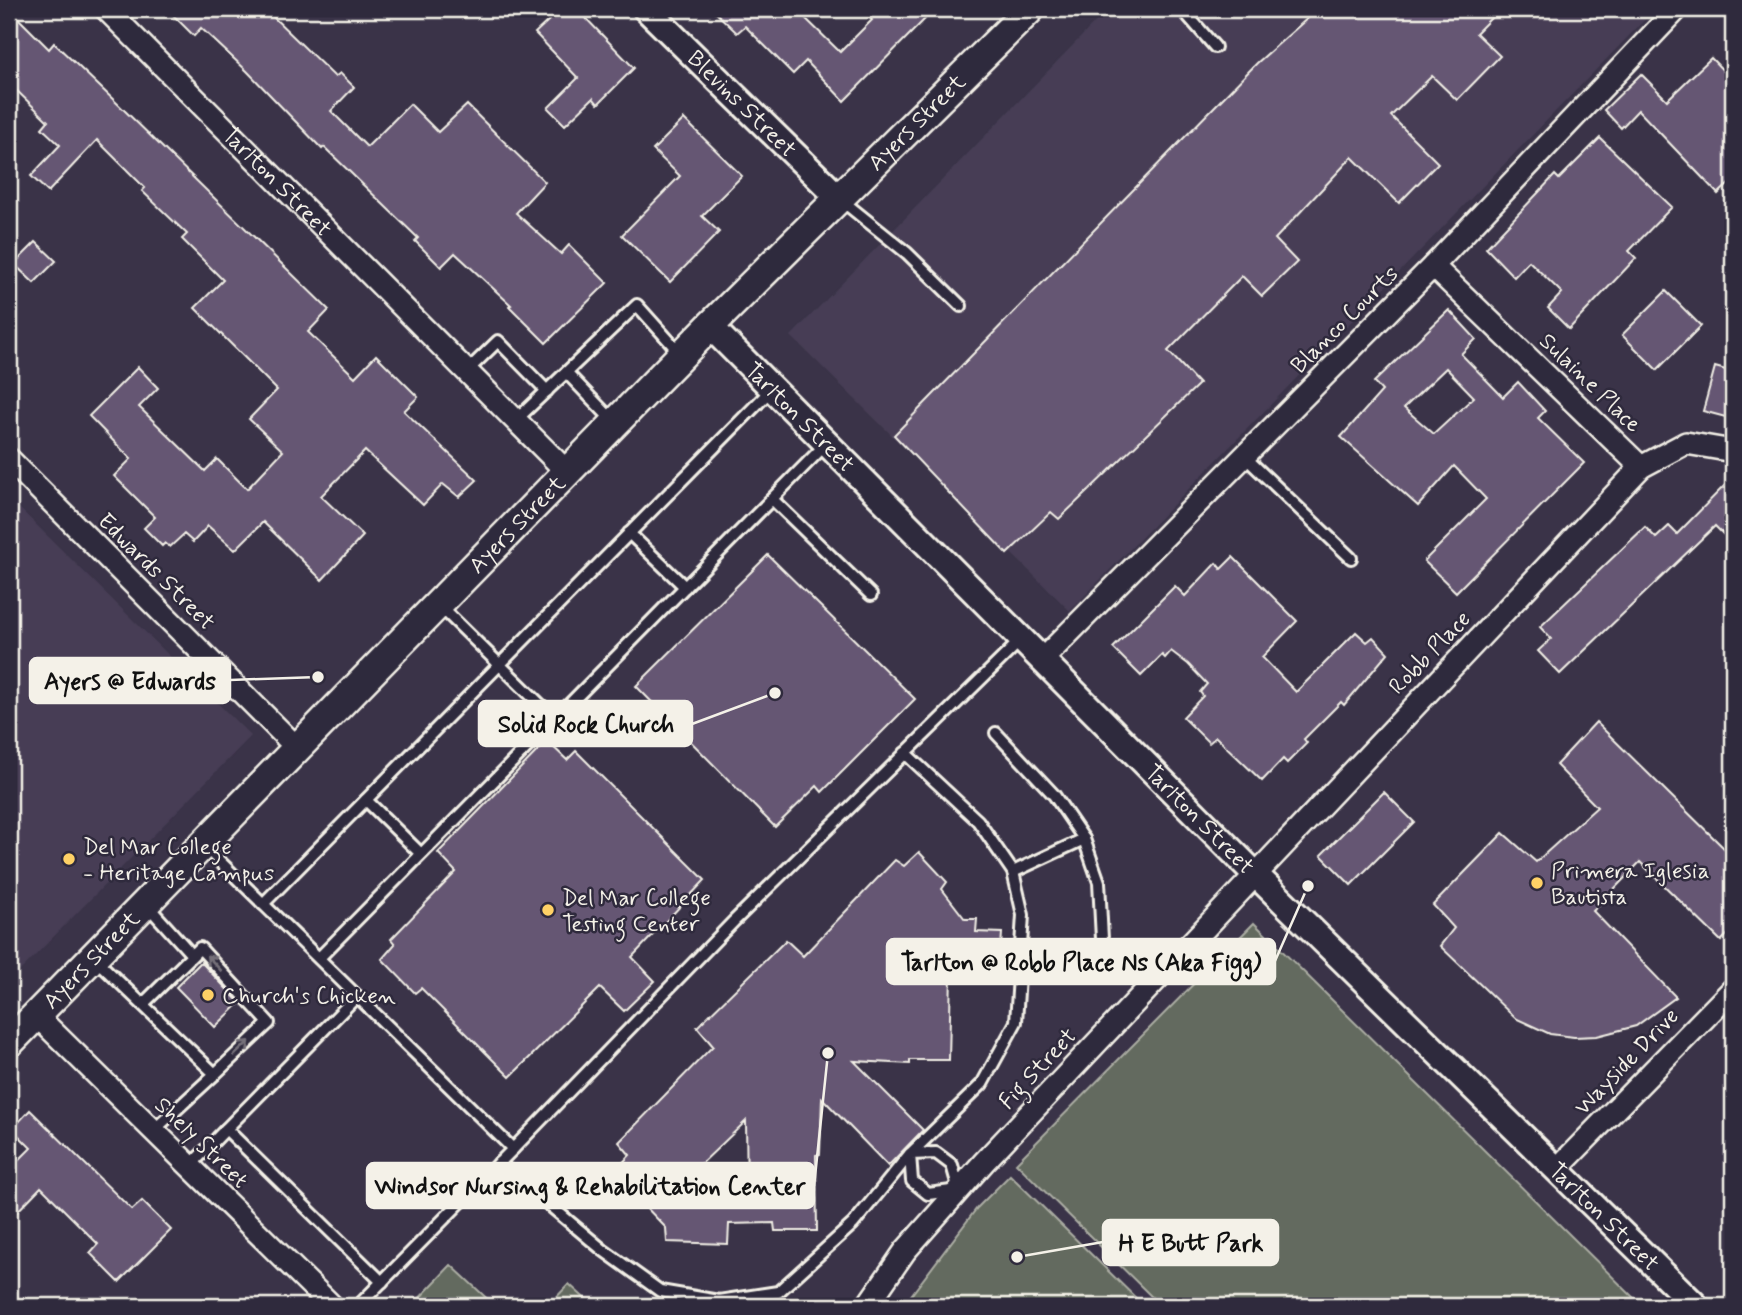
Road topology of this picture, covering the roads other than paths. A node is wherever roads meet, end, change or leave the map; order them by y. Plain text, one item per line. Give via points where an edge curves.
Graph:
1 (106, 9) edge
2 (646, 9) edge
3 (1030, 9) edge
4 (1182, 9) edge
5 (1677, 9) edge
6 (1215, 47) dead end
7 (839, 198) junction
8 (1433, 266) junction
9 (961, 306) dead end
10 (710, 326) junction
11 (682, 355) junction
12 (467, 371) junction
13 (567, 373) junction
14 (772, 389) junction
15 (547, 391) junction
16 (516, 420) junction
17 (616, 424) junction
18 (826, 444) junction
19 (1733, 451) edge
20 (1244, 456) junction
21 (9, 459) edge
22 (1641, 467) junction
23 (569, 474) junction
24 (772, 499) junction
25 (629, 533) junction
26 (1351, 558) dead end
27 (685, 587) junction
28 (871, 595) dead end
29 (439, 605) junction
30 (1021, 640) junction
31 (1041, 660) junction
32 (500, 665) junction
33 (555, 719) junction
34 (996, 733) dead end
35 (298, 749) junction
36 (905, 753) junction
37 (366, 800) junction
38 (1084, 839) junction
39 (203, 845) junction
40 (421, 854) junction
41 (1013, 872) junction
42 (1255, 874) junction
43 (146, 904) junction
44 (263, 904) junction
45 (1102, 939) dead end
46 (192, 955) junction
47 (94, 958) junction
48 (319, 958) junction
49 (1733, 989) edge
50 (357, 996) junction
51 (144, 1003) junction
52 (36, 1015) junction
53 (9, 1043) edge
54 (215, 1074) junction
55 (226, 1129) junction
56 (153, 1131) junction
57 (513, 1149) junction
58 (909, 1154) junction
59 (499, 1163) junction
60 (190, 1167) junction
61 (1556, 1170) junction
62 (959, 1190) junction
63 (382, 1282) junction
64 (331, 1306) edge
65 (358, 1306) edge
66 (867, 1306) edge
67 (1696, 1306) edge

1 - 12 street, Tarlton Street
2 - 7 street, Blevins Street
3 - 7 main road, Ayers Street
4 - 6 lane
5 - 8 street, Blanco Courts
7 - 9 lane via 907,253
7 - 10 main road, Ayers Street
8 - 20 street, Blanco Courts
8 - 22 street, Sulaine Place
10 - 11 main road, Ayers Street
10 - 14 street, Tarlton Street
11 - 13 lane via 637,305
11 - 17 main road, Ayers Street
12 - 15 lane via 498,341
12 - 16 street, Tarlton Street
13 - 15 lane
13 - 17 lane
14 - 18 street, Tarlton Street
14 - 25 lane
15 - 16 lane
16 - 23 street, Tarlton Street
17 - 23 main road, Ayers Street
18 - 24 lane
18 - 30 street, Tarlton Street
19 - 22 street, Sulaine Place via 1686,443
20 - 26 lane
20 - 31 street, Blanco Courts
21 - 35 street, Edwards Street
22 - 42 street, Robb Place
23 - 29 main road, Ayers Street
24 - 27 lane
24 - 28 lane
25 - 27 lane
25 - 32 lane
27 - 33 lane
29 - 32 lane
29 - 35 main road, Ayers Street
30 - 31 street, Tarlton Street
30 - 36 lane
31 - 42 street, Tarlton Street
32 - 33 lane
32 - 37 lane
33 - 40 lane
34 - 38 lane via 1054,795
35 - 39 main road, Ayers Street
36 - 41 lane via 978,821
36 - 57 lane
37 - 40 lane
37 - 44 lane
38 - 41 lane
38 - 45 lane via 1098,882
39 - 43 main road, Ayers Street
39 - 44 lane
40 - 48 lane
41 - 58 lane via 1023,915 1016,1022 982,1084
42 - 61 street, Tarlton Street
42 - 62 street, Fig Street
43 - 46 lane
43 - 47 main road, Ayers Street
44 - 48 lane
46 - 51 lane
54 -> 46 lane via 269,1023 200,948
47 - 51 lane
47 - 52 main road, Ayers Street
48 - 50 lane
49 - 61 street, Wayside Drive
50 - 55 lane
50 - 57 lane
51 - 54 lane
52 - 53 main road, Ayers Street
52 - 56 street, Shely Street
54 - 56 lane
55 - 60 lane
55 - 63 lane
56 - 60 street, Shely Street
57 - 59 lane
58 - 59 lane via 853,1224 778,1292 719,1301 660,1291
58 - 62 lane via 936,1153 952,1166
58 - 62 lane via 912,1181 928,1194
59 - 63 lane
60 - 64 street, Shely Street
61 - 67 street, Tarlton Street
62 - 66 street, Fig Street via 905,1251
63 - 65 lane

